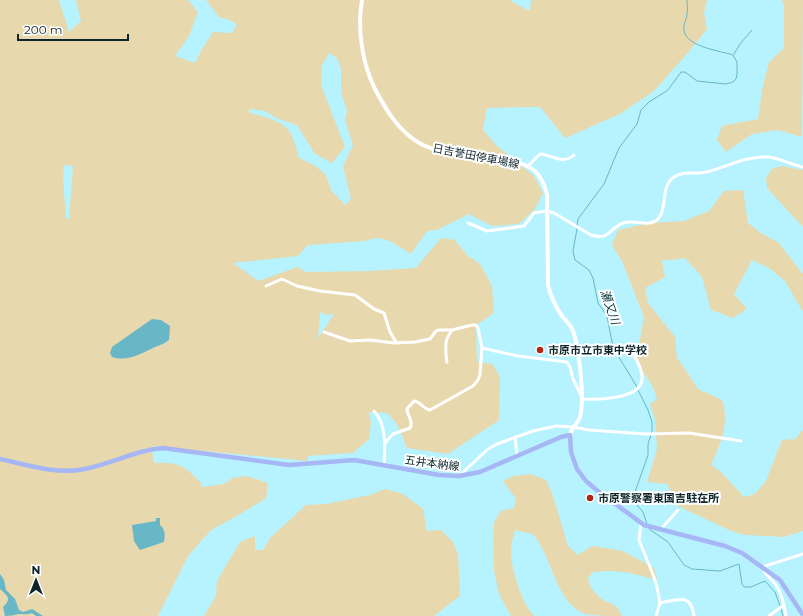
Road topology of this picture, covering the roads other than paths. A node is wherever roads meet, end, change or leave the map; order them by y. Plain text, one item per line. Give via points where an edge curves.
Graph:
1 (362, 0) edge
2 (574, 155) dead end
3 (528, 166) junction
4 (803, 167) edge
5 (547, 211) junction
6 (468, 223) dead end
7 (266, 286) dead end
8 (452, 330) junction
9 (324, 332) dead end
10 (396, 342) junction
11 (482, 348) junction
12 (633, 353) dead end
13 (447, 362) dead end
14 (583, 399) junction
15 (374, 411) dead end
16 (573, 427) junction
17 (570, 435) junction
18 (514, 437) junction
19 (742, 441) dead end
20 (385, 443) junction
21 (517, 455) junction
22 (0, 459) edge
23 (384, 465) junction
24 (459, 476) junction
25 (678, 510) dead end
26 (642, 523) junction
27 (661, 529) junction
28 (803, 554) edge
29 (762, 567) junction
30 (660, 603) junction
31 (784, 605) junction
32 (803, 615) edge
33 (656, 616) edge
34 (694, 616) edge
35 (769, 616) edge
36 (786, 616) edge

1 - 3 main road, 日吉誉田停車場線 via 360,25 366,70 389,114 405,132 416,141 434,149
2 - 3 street via 557,159 540,154
3 - 5 main road, 日吉誉田停車場線 via 544,181
4 - 5 street via 769,157 752,158 704,173 679,174 672,178 668,185 659,219 653,222 623,223 604,237 591,235
5 - 6 street via 534,213 524,226 502,230 487,231
5 - 14 main road, 日吉誉田停車場線 via 548,285 556,306 573,331
7 - 10 street via 282,279 297,286 355,295 384,314
8 - 10 street via 436,331 430,339 424,341
8 - 11 street via 476,325
8 - 13 street via 446,341
9 - 10 street via 350,341
11 - 14 street via 518,356 567,362
11 - 20 street via 480,375 473,386 430,410 414,401 407,409 412,426 393,434
12 - 14 street via 642,376 638,388 631,393 608,399
14 - 16 main road, 日吉誉田停車場線 via 578,422
15 - 20 street via 378,415
16 - 17 main road, 日吉誉田停車場線
16 - 18 street via 556,426
16 - 19 street via 646,434 689,433
17 - 21 main road, 五井本納線 via 561,436
17 - 26 main road via 572,458 581,475 599,492
18 - 21 street
18 - 24 street via 488,449
20 - 23 street
21 - 24 main road, 五井本納線 via 480,472
22 - 23 main road, 五井本納線 via 70,471 93,467 143,450 163,448 289,465 354,460
23 - 24 main road, 五井本納線
25 - 27 street
26 - 27 main road
26 - 30 street via 639,540 656,582
27 - 29 main road via 737,551
28 - 29 street
29 - 31 street via 778,586
29 - 32 main road via 780,580
30 - 33 street
30 - 34 street via 675,599 686,600 692,605
31 - 35 street
31 - 36 street

